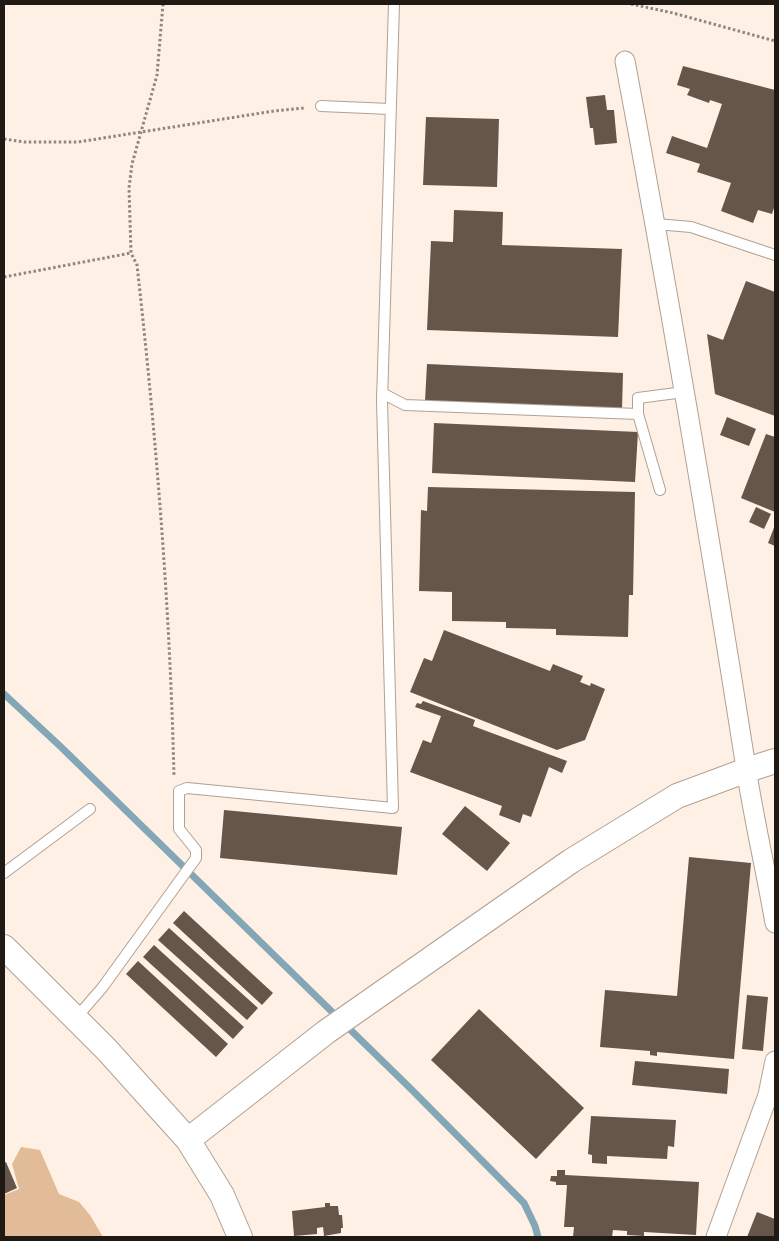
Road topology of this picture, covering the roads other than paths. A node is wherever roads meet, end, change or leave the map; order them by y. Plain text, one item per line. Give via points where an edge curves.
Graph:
1 (394, 4) edge
2 (626, 62) dead end
3 (321, 106) road end
4 (390, 109) junction
5 (656, 224) junction
6 (775, 255) edge
7 (684, 392) junction
8 (382, 393) junction
9 (638, 414) junction
10 (660, 490) dead end
11 (775, 761) edge
12 (747, 770) junction
13 (90, 809) dead end
14 (4, 873) edge
15 (775, 923) edge
16 (4, 946) edge
17 (76, 1018) junction
18 (775, 1060) edge
19 (188, 1140) junction
20 (240, 1237) edge
21 (716, 1237) edge

1 - 4 lane
2 - 5 street
3 - 4 lane
4 - 8 lane
5 - 6 lane via 691,227
5 - 7 street
7 - 9 lane via 638,398
7 - 12 street
8 - 9 lane via 405,404
8 - 17 lane via 393,808 187,788 179,791 179,830 196,850 196,858 102,988
9 - 10 lane
11 - 12 street
12 - 15 street
12 - 19 street via 677,796 571,861 326,1032
13 - 14 lane
16 - 17 street
17 - 19 street
18 - 21 street via 768,1095
19 - 20 street via 222,1195

